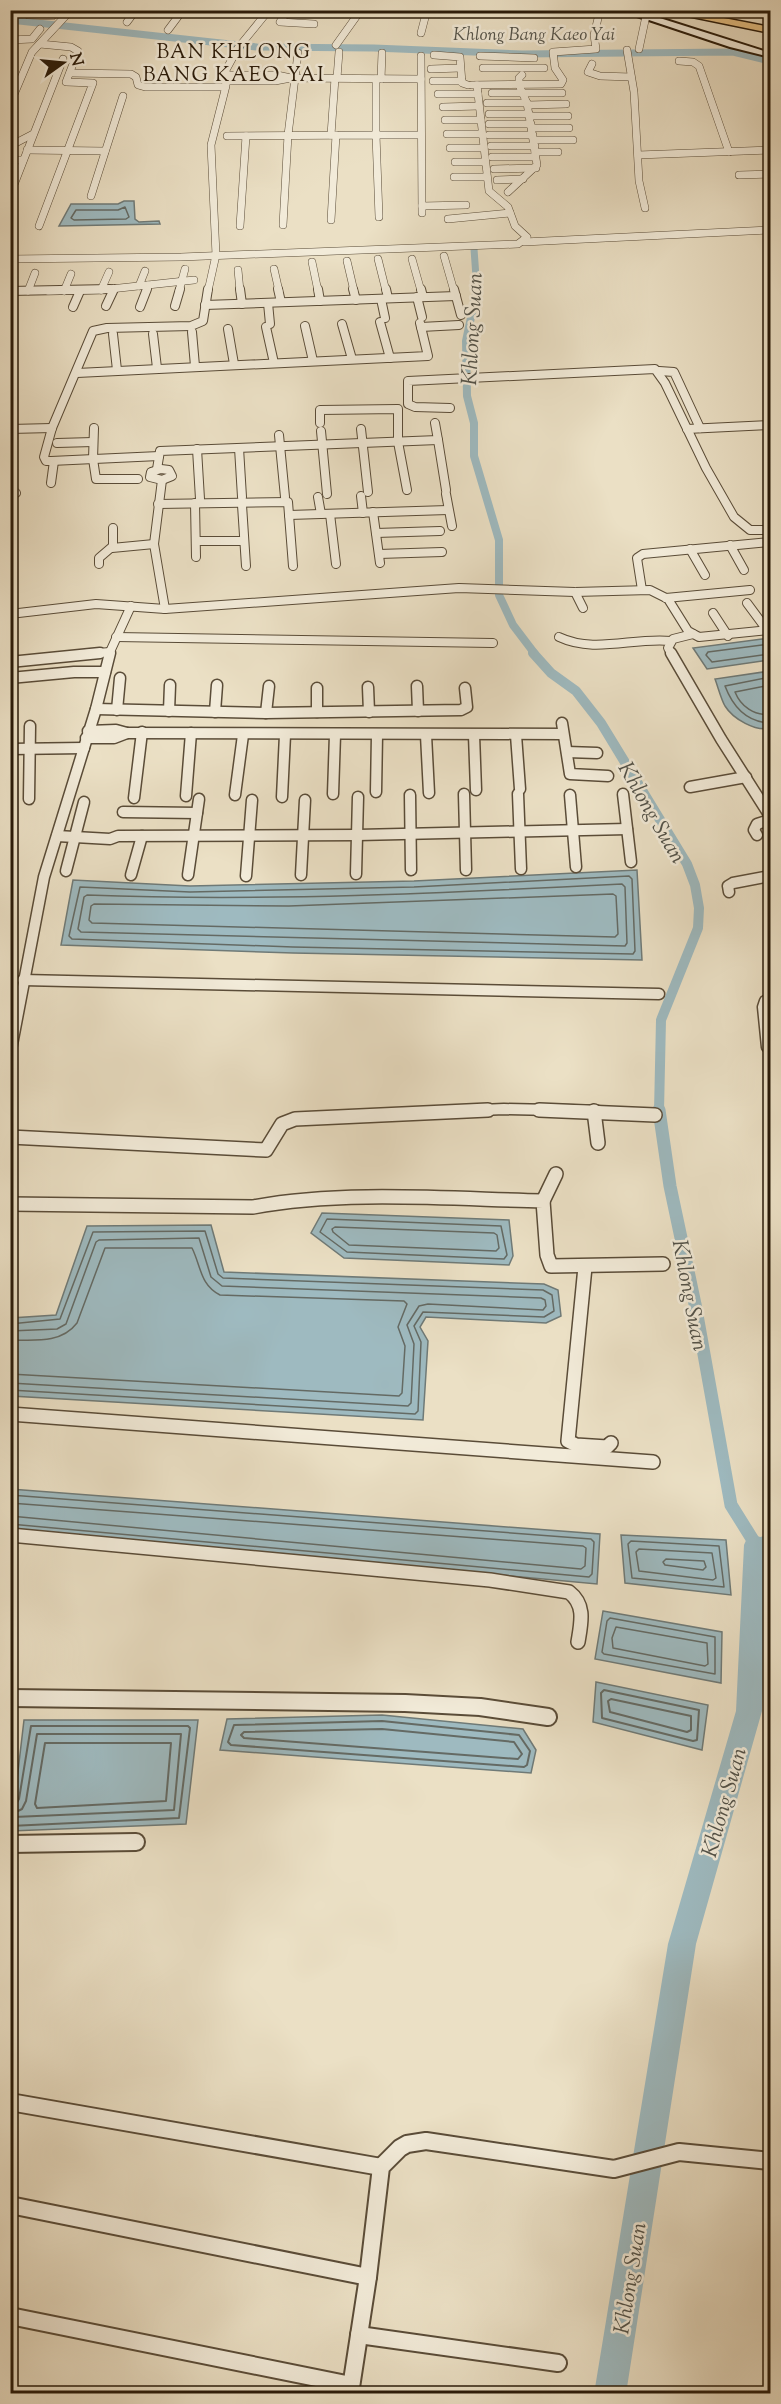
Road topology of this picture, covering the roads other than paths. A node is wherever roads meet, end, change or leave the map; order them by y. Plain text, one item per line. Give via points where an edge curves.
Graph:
1 (71, 10) edge
2 (136, 10) edge
3 (183, 10) edge
4 (268, 10) edge
5 (361, 10) edge
6 (427, 10) edge
7 (600, 10) edge
8 (623, 10) edge
9 (663, 10) edge
10 (719, 10) edge
11 (747, 10) edge
12 (288, 11) edge
13 (24, 12) edge
14 (48, 14) edge
15 (321, 14) dead end
16 (646, 16) junction
17 (771, 16) edge
18 (127, 22) dead end
19 (314, 24) dead end
20 (40, 28) dead end
21 (771, 28) edge
22 (168, 30) dead end
23 (421, 33) dead end
24 (10, 40) edge
25 (40, 44) junction
26 (336, 45) dead end
27 (639, 49) dead end
28 (339, 52) dead end
29 (298, 53) dead end
30 (382, 53) dead end
31 (627, 53) dead end
32 (434, 55) dead end
33 (421, 56) dead end
34 (480, 56) dead end
35 (771, 56) edge
36 (520, 58) junction
37 (534, 58) dead end
38 (63, 59) dead end
39 (679, 61) dead end
40 (592, 64) dead end
41 (460, 68) junction
42 (483, 68) dead end
43 (544, 68) dead end
44 (431, 69) dead end
45 (70, 73) junction
46 (631, 77) junction
47 (293, 78) junction
48 (336, 78) junction
49 (482, 78) dead end
50 (523, 78) junction
51 (546, 78) dead end
52 (379, 79) junction
53 (421, 79) junction
54 (225, 81) junction
55 (433, 81) dead end
56 (470, 84) junction
57 (14, 85) edge
58 (486, 93) dead end
59 (562, 93) dead end
60 (438, 94) dead end
61 (478, 94) junction
62 (123, 96) dead end
63 (526, 98) junction
64 (10, 104) edge
65 (566, 104) dead end
66 (483, 105) junction
67 (443, 107) dead end
68 (489, 114) dead end
69 (568, 116) dead end
70 (445, 120) dead end
71 (481, 120) junction
72 (489, 124) dead end
73 (569, 128) dead end
74 (33, 134) junction
75 (447, 134) dead end
76 (486, 134) junction
77 (246, 135) junction
78 (288, 135) junction
79 (333, 135) junction
80 (376, 135) junction
81 (421, 135) junction
82 (533, 135) junction
83 (227, 136) dead end
84 (573, 140) dead end
85 (10, 146) edge
86 (487, 147) junction
87 (450, 148) dead end
88 (27, 150) junction
89 (771, 150) edge
90 (66, 151) junction
91 (105, 151) junction
92 (558, 152) dead end
93 (729, 152) junction
94 (638, 155) junction
95 (10, 160) edge
96 (24, 160) junction
97 (489, 160) junction
98 (455, 162) dead end
99 (536, 168) junction
100 (494, 169) dead end
101 (771, 174) edge
102 (739, 175) dead end
103 (454, 177) dead end
104 (487, 177) junction
105 (522, 179) junction
106 (497, 180) dead end
107 (508, 192) dead end
108 (466, 194) dead end
109 (10, 195) edge
110 (91, 196) dead end
111 (645, 207) dead end
112 (510, 213) junction
113 (379, 217) dead end
114 (331, 219) dead end
115 (448, 219) dead end
116 (283, 225) dead end
117 (39, 226) dead end
118 (240, 226) dead end
119 (771, 230) edge
120 (524, 242) junction
121 (216, 255) junction
122 (444, 256) dead end
123 (10, 259) edge
124 (378, 259) dead end
125 (412, 259) dead end
126 (347, 261) dead end
127 (312, 262) dead end
128 (184, 269) dead end
129 (238, 270) dead end
130 (274, 270) dead end
131 (146, 271) dead end
132 (108, 272) dead end
133 (35, 273) dead end
134 (71, 274) dead end
135 (210, 280) junction
136 (178, 282) junction
137 (148, 285) junction
138 (139, 286) junction
139 (114, 289) junction
140 (101, 290) junction
141 (10, 291) edge
142 (28, 291) junction
143 (64, 291) junction
144 (80, 291) junction
145 (456, 296) junction
146 (420, 297) junction
147 (385, 299) junction
148 (344, 300) junction
149 (356, 300) junction
150 (320, 301) junction
151 (281, 302) junction
152 (305, 302) junction
153 (268, 303) junction
154 (227, 304) junction
155 (242, 304) junction
156 (206, 305) junction
157 (105, 306) dead end
158 (175, 306) dead end
159 (73, 307) dead end
160 (140, 307) dead end
161 (345, 310) dead end
162 (306, 311) dead end
163 (228, 315) dead end
164 (461, 315) dead end
165 (421, 322) junction
166 (342, 324) dead end
167 (305, 326) dead end
168 (459, 326) dead end
169 (228, 329) dead end
170 (192, 332) dead end
171 (113, 334) dead end
172 (153, 334) dead end
173 (390, 358) junction
174 (352, 359) junction
175 (313, 361) junction
176 (274, 363) junction
177 (234, 364) junction
178 (195, 366) junction
179 (157, 368) junction
180 (117, 370) junction
181 (78, 371) junction
182 (658, 371) junction
183 (450, 408) dead end
184 (358, 409) junction
185 (435, 423) dead end
186 (771, 425) edge
187 (52, 428) junction
188 (94, 428) dead end
189 (700, 428) junction
190 (10, 429) edge
191 (687, 429) junction
192 (279, 435) dead end
193 (160, 440) dead end
194 (438, 440) junction
195 (93, 442) junction
196 (398, 442) junction
197 (57, 443) dead end
198 (364, 444) junction
199 (322, 445) junction
200 (279, 447) junction
201 (239, 448) junction
202 (197, 449) junction
203 (160, 453) junction
204 (93, 459) junction
205 (54, 461) junction
206 (138, 479) dead end
207 (51, 483) dead end
208 (285, 497) dead end
209 (198, 501) junction
210 (158, 504) junction
211 (448, 510) junction
212 (405, 511) junction
213 (373, 512) junction
214 (363, 513) junction
215 (326, 514) junction
216 (289, 515) junction
217 (452, 526) dead end
218 (113, 528) dead end
219 (771, 530) edge
220 (440, 531) dead end
221 (376, 533) junction
222 (196, 541) junction
223 (243, 541) junction
224 (768, 542) edge
225 (154, 544) junction
226 (730, 545) junction
227 (112, 548) junction
228 (690, 549) junction
229 (771, 551) edge
230 (442, 552) dead end
231 (196, 557) dead end
232 (99, 564) dead end
233 (336, 564) dead end
234 (246, 566) dead end
235 (293, 566) dead end
236 (744, 570) dead end
237 (705, 575) dead end
238 (642, 590) junction
239 (750, 590) dead end
240 (575, 592) junction
241 (666, 598) junction
242 (747, 603) dead end
243 (131, 606) junction
244 (583, 608) dead end
245 (165, 609) junction
246 (713, 613) dead end
247 (10, 614) edge
248 (769, 630) edge
249 (693, 634) junction
250 (728, 636) junction
251 (559, 637) dead end
252 (116, 638) junction
253 (671, 641) junction
254 (493, 643) dead end
255 (110, 652) junction
256 (10, 662) edge
257 (105, 672) junction
258 (10, 678) edge
259 (120, 678) dead end
260 (170, 685) dead end
261 (217, 685) dead end
262 (269, 686) dead end
263 (417, 686) dead end
264 (368, 687) dead end
265 (317, 688) dead end
266 (465, 688) dead end
267 (96, 710) junction
268 (117, 710) junction
269 (169, 711) junction
270 (418, 711) junction
271 (215, 712) junction
272 (317, 712) junction
273 (369, 712) junction
274 (266, 713) junction
275 (562, 723) dead end
276 (30, 726) dead end
277 (142, 732) junction
278 (191, 733) junction
279 (563, 734) junction
280 (243, 735) junction
281 (285, 735) junction
282 (335, 735) junction
283 (377, 735) junction
284 (426, 735) junction
285 (474, 735) junction
286 (516, 735) junction
287 (86, 739) junction
288 (29, 748) junction
289 (10, 749) edge
290 (567, 752) junction
291 (597, 753) dead end
292 (608, 776) dead end
293 (746, 777) junction
294 (690, 787) dead end
295 (476, 790) dead end
296 (376, 792) dead end
297 (429, 793) dead end
298 (333, 794) dead end
299 (464, 794) dead end
300 (623, 794) dead end
301 (235, 795) dead end
302 (410, 795) dead end
303 (570, 795) dead end
304 (186, 796) dead end
305 (282, 797) dead end
306 (358, 797) dead end
307 (134, 798) dead end
308 (29, 799) dead end
309 (199, 799) dead end
310 (252, 800) dead end
311 (305, 800) dead end
312 (84, 802) dead end
313 (123, 812) dead end
314 (197, 813) junction
315 (771, 816) edge
316 (771, 820) edge
317 (627, 829) junction
318 (518, 830) junction
319 (572, 830) junction
320 (465, 832) junction
321 (58, 833) junction
322 (76, 834) junction
323 (410, 834) junction
324 (757, 835) dead end
325 (141, 836) junction
326 (249, 836) junction
327 (303, 836) junction
328 (358, 836) junction
329 (194, 837) junction
330 (631, 862) dead end
331 (576, 867) dead end
332 (521, 869) dead end
333 (411, 870) dead end
334 (466, 870) dead end
335 (66, 871) dead end
336 (356, 874) dead end
337 (131, 875) dead end
338 (188, 875) dead end
339 (301, 875) dead end
340 (246, 876) dead end
341 (771, 876) edge
342 (729, 892) dead end
343 (23, 980) junction
344 (659, 994) dead end
345 (771, 999) edge
346 (11, 1038) edge
347 (767, 1047) dead end
348 (594, 1111) junction
349 (655, 1115) dead end
350 (10, 1137) edge
351 (598, 1143) dead end
352 (556, 1174) dead end
353 (543, 1201) junction
354 (10, 1204) edge
355 (663, 1264) dead end
356 (585, 1267) junction
357 (10, 1414) edge
358 (611, 1443) dead end
359 (653, 1462) dead end
360 (10, 1535) edge
361 (578, 1642) dead end
362 (10, 1698) edge
363 (548, 1717) dead end
364 (136, 1842) dead end
365 (10, 1844) edge
366 (10, 2102) edge
367 (771, 2161) edge
368 (381, 2167) junction
369 (10, 2205) edge
370 (368, 2277) junction
371 (10, 2316) edge
372 (359, 2335) junction
373 (558, 2363) dead end
374 (351, 2389) edge

1 - 25 street
2 - 18 street
3 - 22 street
4 - 54 street via 239,46
5 - 26 street
6 - 23 street
7 - 50 street via 594,35 596,49 553,55 563,82 551,85
8 - 16 main road
9 - 21 highway
10 - 17 highway
11 - 17 highway
12 - 15 street
12 - 19 street via 280,22
13 - 14 street
16 - 27 street
16 - 35 main road
20 - 24 street via 32,39
25 - 45 street via 78,51
25 - 57 street
28 - 48 street
29 - 47 street
30 - 52 street
31 - 46 street
32 - 41 street via 460,57
33 - 53 street
34 - 36 street
36 - 37 street
36 - 50 street
38 - 74 street
39 - 93 street via 699,66
40 - 46 street via 590,74
41 - 44 street
41 - 56 street
42 - 50 street
43 - 50 street
45 - 54 street via 131,74 138,85 145,87
45 - 90 street via 66,83 93,82
46 - 94 street
47 - 48 street
47 - 54 street via 277,75
47 - 78 street
48 - 52 street
48 - 79 street
49 - 50 street
50 - 51 street
50 - 56 street
50 - 63 street
52 - 53 street
52 - 80 street
53 - 81 street
54 - 121 street via 211,145
55 - 56 street
56 - 61 street
57 - 64 street
58 - 63 street
59 - 63 street
60 - 61 street
61 - 66 street
62 - 91 street
63 - 65 street
63 - 66 street
63 - 82 street
66 - 67 street
66 - 71 street
68 - 82 street
69 - 82 street
70 - 71 street
71 - 76 street
72 - 82 street
73 - 82 street
74 - 85 street
74 - 88 street
75 - 76 street
76 - 82 street
76 - 86 street
77 - 78 street
77 - 83 street
77 - 118 street
78 - 79 street
78 - 116 street
79 - 80 street
79 - 114 street
80 - 81 street
80 - 113 street
81 - 108 street via 422,209 466,209
82 - 84 street
82 - 86 street
82 - 92 street
82 - 97 street
82 - 99 street
86 - 87 street
86 - 97 street
88 - 90 street
88 - 96 street
89 - 93 street
90 - 91 street
90 - 117 street
91 - 110 street
93 - 94 street
94 - 111 street
95 - 96 street
96 - 109 street
97 - 98 street
97 - 104 street
99 - 100 street
99 - 105 street
101 - 102 street
103 - 104 street
104 - 112 street via 489,191
105 - 106 street
105 - 107 street
112 - 115 street
112 - 120 street via 514,226 527,237
119 - 120 street
120 - 121 street via 505,246
121 - 123 street
121 - 135 street
122 - 145 street
124 - 147 street
125 - 146 street
126 - 149 street
127 - 150 street
128 - 136 street
129 - 155 street
130 - 151 street
131 - 138 street
132 - 140 street
133 - 142 street
134 - 143 street
135 - 136 street
135 - 156 street
136 - 137 street
136 - 158 street
137 - 138 street
137 - 160 street
138 - 139 street
139 - 140 street
139 - 157 street
140 - 144 street
141 - 142 street
142 - 143 street
143 - 144 street
144 - 159 street
145 - 146 street
145 - 164 street
146 - 147 street
146 - 165 street
147 - 149 street
147 - 173 street via 383,320
148 - 149 street
148 - 150 street
148 - 161 street
150 - 152 street
151 - 152 street
151 - 153 street
152 - 162 street
153 - 155 street
153 - 176 street
154 - 155 street
154 - 156 street
154 - 163 street
156 - 181 street via 204,321 197,325 96,329
165 - 168 street
165 - 173 street via 429,356
166 - 174 street
167 - 175 street
169 - 177 street
170 - 178 street
171 - 180 street
172 - 179 street
173 - 174 street
174 - 175 street
175 - 176 street
176 - 177 street
177 - 178 street
178 - 179 street
179 - 180 street
180 - 181 street
181 - 187 street
182 - 183 street via 648,368 408,381 408,405
182 - 189 street via 674,372
182 - 191 street
184 - 196 street via 398,409
184 - 198 street
184 - 199 street via 320,410
185 - 194 street
186 - 189 street
187 - 190 street
187 - 205 street via 44,457
188 - 195 street
189 - 191 street
191 - 219 street via 734,517 750,530
192 - 200 street
193 - 203 street
194 - 196 street
194 - 211 street
195 - 197 street
195 - 204 street
196 - 198 street
196 - 212 street
198 - 199 street
198 - 214 street
199 - 200 street
199 - 215 street
200 - 201 street
200 - 208 street
201 - 202 street
201 - 223 street
202 - 203 street
202 - 209 street
203 - 204 street
203 - 210 street via 157,470 149,475 162,480
204 - 205 street
204 - 206 street via 96,480
205 - 207 street
209 - 210 street
209 - 216 street via 286,501
209 - 222 street
210 - 225 street
211 - 212 street
211 - 217 street
212 - 213 street
213 - 214 street
213 - 221 street
214 - 215 street
215 - 216 street
215 - 233 street
216 - 235 street
218 - 227 street
220 - 221 street
221 - 230 street via 380,558
222 - 223 street
222 - 231 street
223 - 234 street
224 - 226 street
224 - 229 street
225 - 227 street
225 - 245 street
226 - 228 street
226 - 236 street
227 - 232 street via 99,558
228 - 237 street
228 - 238 street via 638,556
238 - 240 street
238 - 241 street
239 - 241 street
240 - 244 street
240 - 245 street via 483,588
241 - 249 street
242 - 248 street
243 - 245 street
243 - 247 street via 96,604
243 - 252 street
246 - 250 street
248 - 250 street
249 - 250 street via 704,638
249 - 253 street
251 - 253 street via 569,644 591,646 647,639
252 - 254 street
252 - 255 street
253 - 293 street via 668,648
255 - 256 street
255 - 257 street
257 - 258 street
257 - 267 street
259 - 268 street
260 - 269 street
261 - 271 street
262 - 274 street
263 - 270 street
264 - 273 street
265 - 272 street
266 - 270 street via 466,709
267 - 268 street
267 - 287 street
268 - 269 street
269 - 271 street
270 - 273 street
271 - 274 street
272 - 273 street
272 - 274 street
275 - 279 street
276 - 288 street
277 - 278 street
277 - 287 street via 116,730
277 - 307 street
278 - 280 street
278 - 304 street
279 - 286 street
279 - 290 street
280 - 281 street
280 - 301 street
281 - 282 street
281 - 305 street
282 - 283 street
282 - 298 street
283 - 284 street
283 - 296 street
284 - 285 street
284 - 297 street
285 - 286 street
285 - 295 street
286 - 318 street
287 - 288 street
287 - 321 street
288 - 289 street
288 - 308 street
290 - 291 street
290 - 292 street via 570,774
293 - 294 street
293 - 315 street
299 - 320 street
300 - 317 street
302 - 323 street
303 - 319 street
306 - 328 street
309 - 314 street
310 - 326 street
311 - 327 street
312 - 322 street
313 - 314 street
314 - 329 street
316 - 324 street via 757,824 753,830
317 - 319 street
317 - 330 street
318 - 319 street
318 - 320 street
318 - 332 street
319 - 331 street
320 - 323 street
320 - 334 street
321 - 322 street
321 - 343 street via 44,877
322 - 325 street via 110,839
322 - 335 street
323 - 328 street
323 - 333 street
325 - 329 street
325 - 337 street
326 - 327 street
326 - 329 street
326 - 340 street
327 - 328 street
327 - 339 street
328 - 336 street
329 - 338 street
341 - 342 street via 733,883
343 - 344 street
343 - 346 street
345 - 347 street via 763,1007
348 - 349 street
348 - 350 street via 504,1109 295,1119 282,1124 266,1150
348 - 351 street
352 - 353 street
353 - 354 street via 289,1200 253,1207
353 - 356 street via 547,1262 551,1266
355 - 356 street
356 - 358 street via 568,1441 607,1447
357 - 359 street
360 - 361 street via 490,1580 569,1592 579,1600 582,1610
362 - 363 street via 405,1703 480,1707
364 - 365 street
366 - 368 street
367 - 368 street via 679,2152 614,2169 426,2141 407,2144
368 - 370 street
369 - 370 street
370 - 372 street
371 - 374 street
372 - 373 street
372 - 374 street

